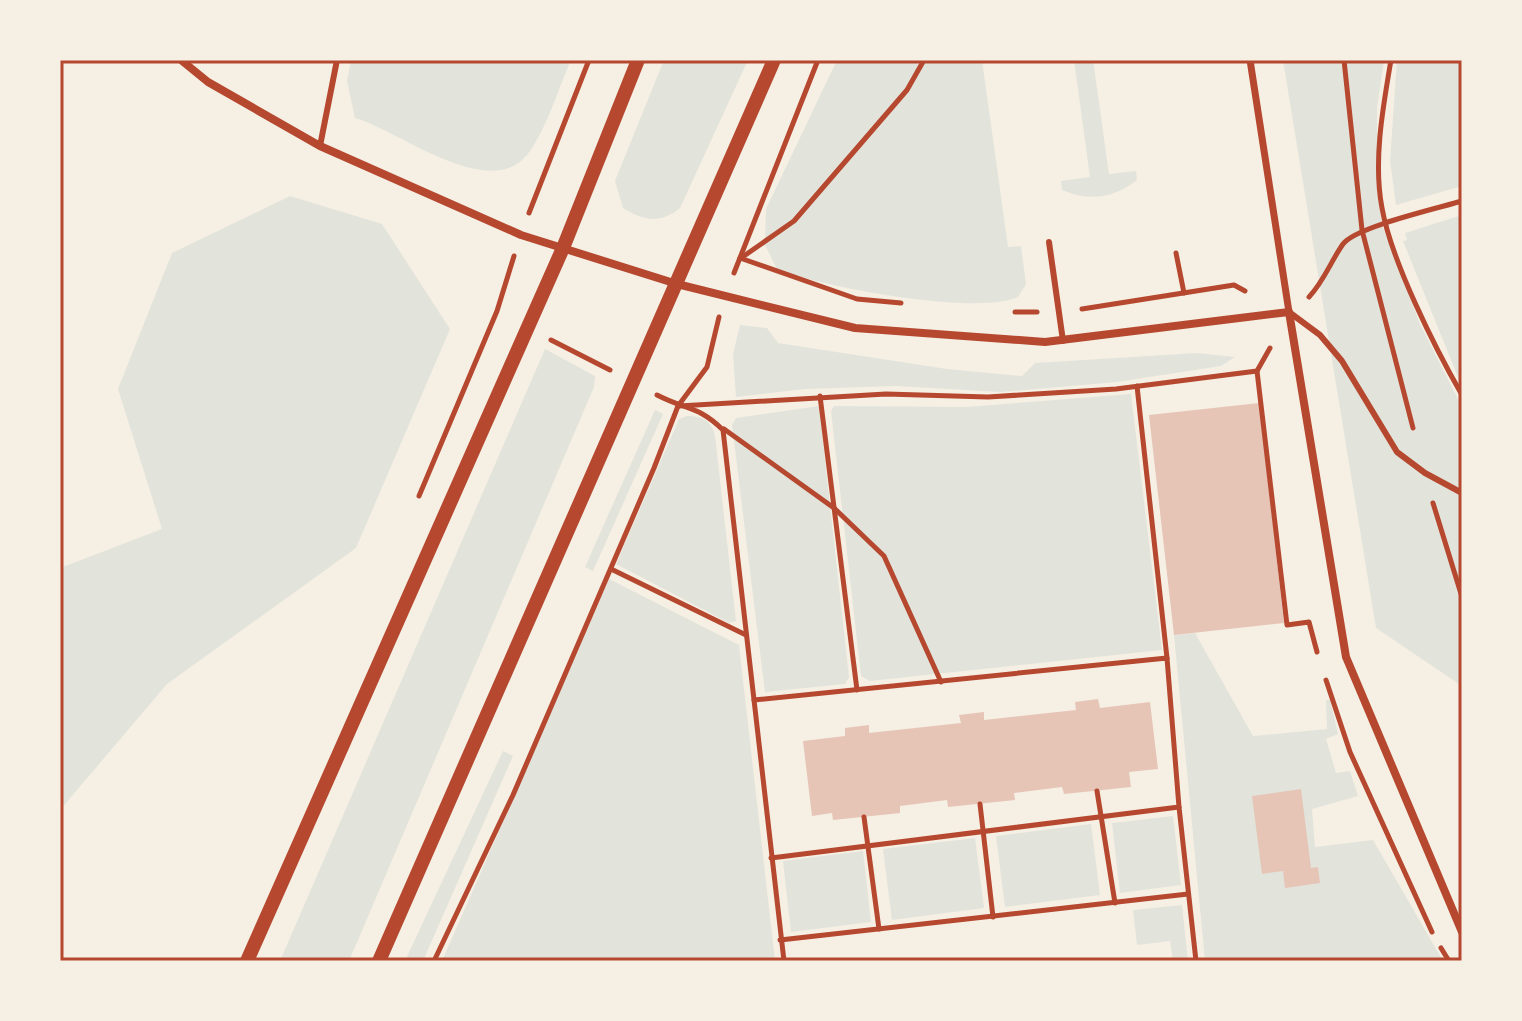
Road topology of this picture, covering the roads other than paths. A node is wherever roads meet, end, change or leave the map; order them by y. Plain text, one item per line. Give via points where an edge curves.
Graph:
1 (181, 60) edge
2 (337, 60) edge
3 (638, 60) edge
4 (774, 60) edge
5 (1250, 60) edge
6 (320, 146) junction
7 (1049, 242) dead end
8 (563, 248) junction
9 (677, 284) junction
10 (1289, 312) junction
11 (1063, 341) junction
12 (1462, 493) edge
13 (1462, 932) edge
14 (247, 961) edge
15 (379, 961) edge

1 - 6 street via 208,82
2 - 6 lane
3 - 8 street
4 - 9 street
5 - 10 street
6 - 8 street via 521,235
7 - 11 lane
8 - 9 street
8 - 14 street
9 - 11 street via 855,328
9 - 15 street
10 - 11 street
10 - 12 lane via 1320,335 1342,361 1397,452
10 - 13 street via 1346,657

